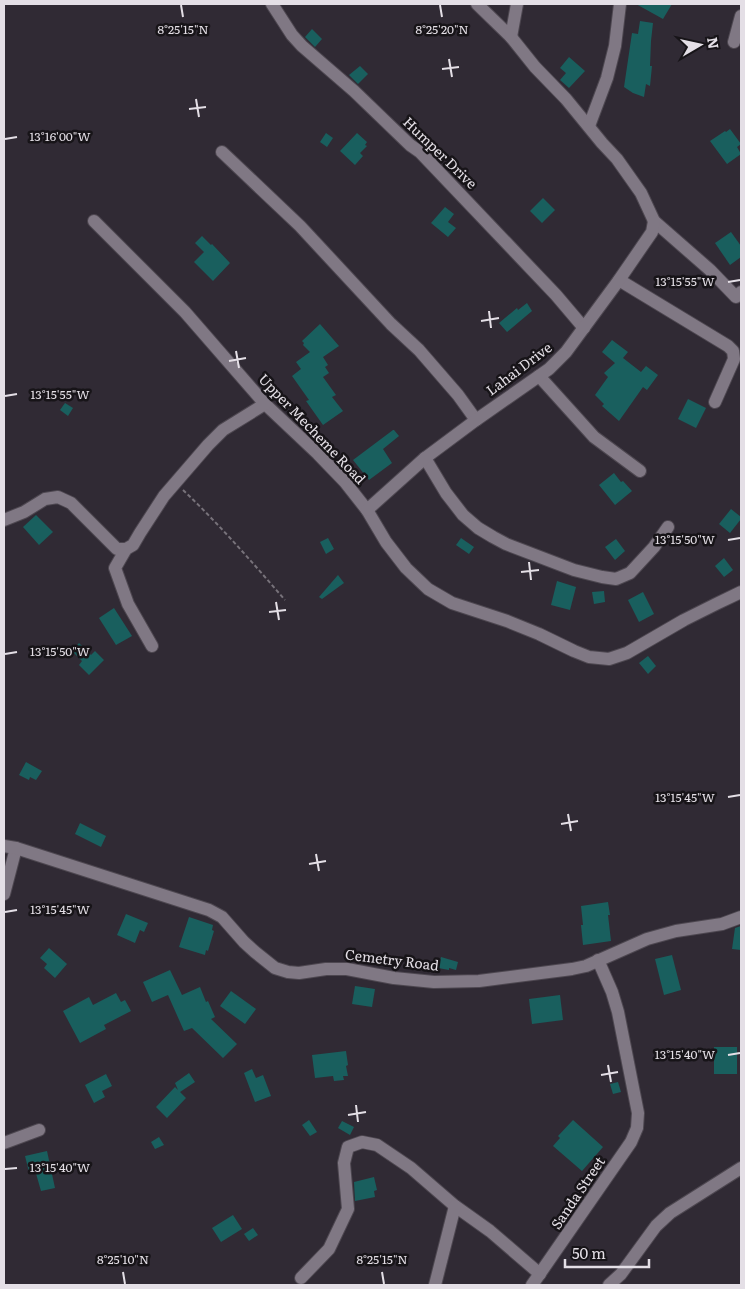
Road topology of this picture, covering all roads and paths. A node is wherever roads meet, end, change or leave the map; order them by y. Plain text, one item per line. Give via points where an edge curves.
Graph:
1 (272, 4) edge
2 (477, 4) edge
3 (517, 4) edge
4 (620, 4) edge
5 (741, 16) edge
6 (511, 37) junction
7 (734, 42) dead end
8 (589, 126) junction
9 (222, 152) dead end
10 (94, 221) dead end
11 (654, 221) junction
12 (619, 280) junction
13 (741, 292) edge
14 (584, 328) junction
15 (539, 376) junction
16 (715, 402) dead end
17 (265, 404) junction
18 (476, 420) junction
19 (425, 458) junction
20 (640, 471) dead end
21 (176, 483) junction
22 (367, 510) junction
23 (4, 520) edge
24 (668, 527) dead end
25 (126, 549) junction
26 (741, 592) edge
27 (285, 600) dead end
28 (152, 646) dead end
29 (10, 848) edge
30 (4, 894) edge
31 (741, 917) edge
32 (598, 960) junction
33 (39, 1130) dead end
34 (4, 1143) edge
35 (741, 1168) edge
36 (455, 1206) junction
37 (540, 1274) junction
38 (301, 1278) dead end
39 (435, 1285) edge
40 (532, 1285) edge
41 (609, 1285) edge

1 - 14 street, Humper Drive via 302,46 420,152
2 - 6 street
3 - 6 street
4 - 8 street via 608,78
5 - 7 street
6 - 8 street
8 - 11 street via 626,171
9 - 18 street via 300,226 419,350
10 - 17 street, Upper Mecheme Road via 185,312
11 - 12 street, Lahai Drive via 652,232
11 - 13 street via 736,297
12 - 14 street, Lahai Drive
12 - 16 street via 733,351 734,359
14 - 15 street, Lahai Drive via 566,352
15 - 18 street, Lahai Drive
15 - 20 street via 594,437
17 - 21 street via 223,430
17 - 22 street, Upper Mecheme Road via 332,468
18 - 19 street, Lahai Drive
19 - 22 street, Lahai Drive
19 - 24 street via 446,493 478,528 492,538 574,570 616,579 630,573
21 - 25 street via 133,545
21 - 27 path
22 - 26 street, Upper Mecheme Road via 406,568 428,589 452,603 507,621 589,657 609,659 627,653
23 - 25 street via 45,499 58,497 70,503 117,549
25 - 28 street via 115,568 128,604
29 - 30 street
29 - 32 street, Cemetry Road via 209,910 222,917 244,942 275,968 288,972 347,969 434,982 479,981 572,969
31 - 32 street, Cemetry Road via 647,939
32 - 37 street, Sanda Street via 618,1012 638,1113 637,1128 631,1142
33 - 34 street
35 - 41 street via 670,1213
36 - 37 street
36 - 38 street via 377,1145 362,1142 348,1147 344,1163 348,1209 329,1249
36 - 39 street
37 - 40 street, Sanda Street

